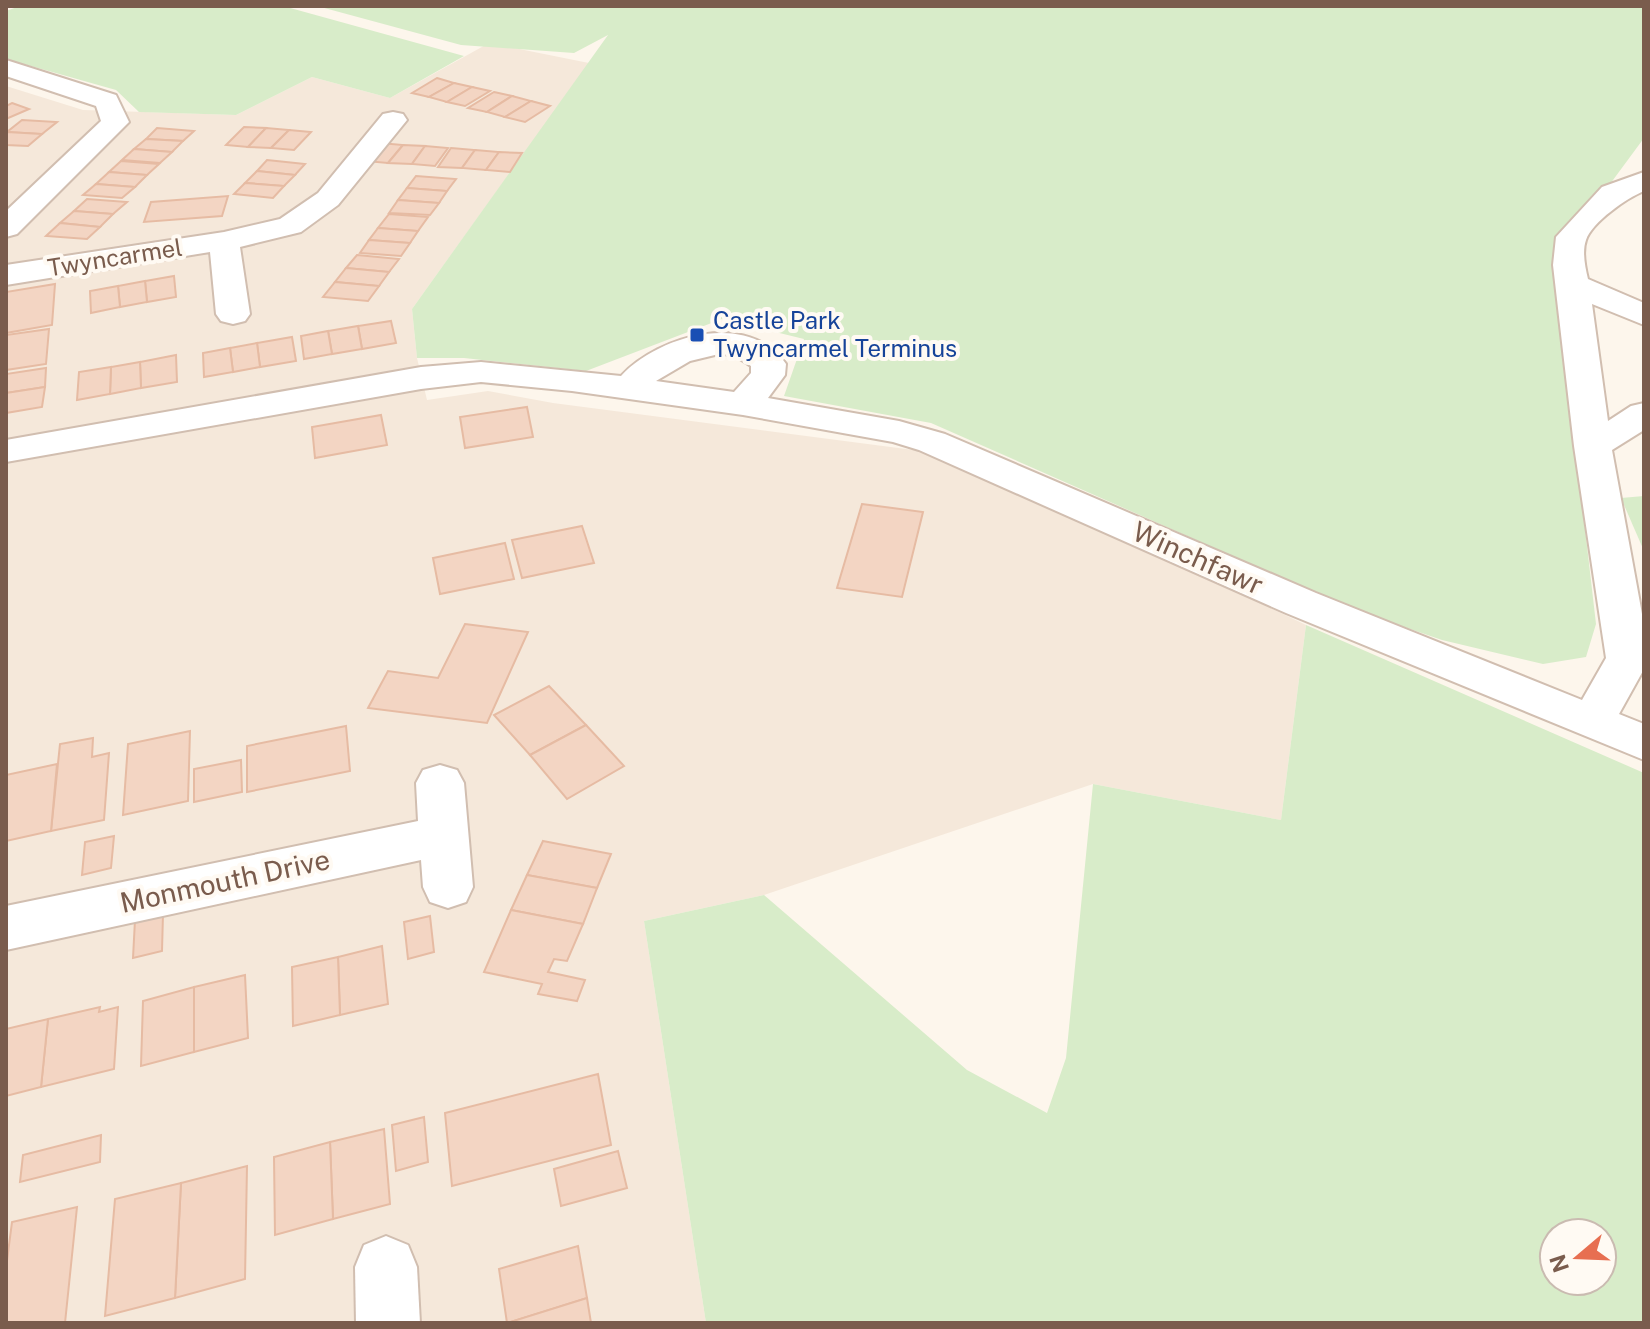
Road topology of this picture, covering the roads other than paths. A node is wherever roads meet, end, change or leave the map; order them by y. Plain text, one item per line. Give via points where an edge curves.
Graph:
1 (6, 68) edge
2 (393, 120) dead end
3 (1644, 181) edge
4 (6, 228) edge
5 (224, 241) junction
6 (6, 275) edge
7 (1573, 284) junction
8 (233, 314) dead end
9 (1644, 315) edge
10 (631, 387) junction
11 (743, 404) junction
12 (1644, 414) edge
13 (1593, 446) junction
14 (6, 451) edge
15 (1593, 721) junction
16 (1644, 743) edge
17 (440, 783) dead end
18 (444, 835) junction
19 (448, 887) dead end
20 (6, 928) edge

1 - 4 street via 107,101 115,122
2 - 5 street, Twyncarmel via 328,199 290,226
3 - 7 street via 1612,193 1571,237
5 - 6 street, Twyncarmel
5 - 8 street, Twyncarmel
7 - 9 street
7 - 13 street
10 - 11 street, Winchfawr
10 - 11 street via 642,374 692,348 731,343 757,351 769,364 768,375
10 - 14 street, Winchfawr via 481,372 421,378
11 - 15 street, Winchfawr via 932,442 1301,603
12 - 13 street
13 - 15 street via 1628,658
15 - 16 street, Winchfawr
17 - 18 street
18 - 19 street
18 - 20 street, Monmouth Drive

